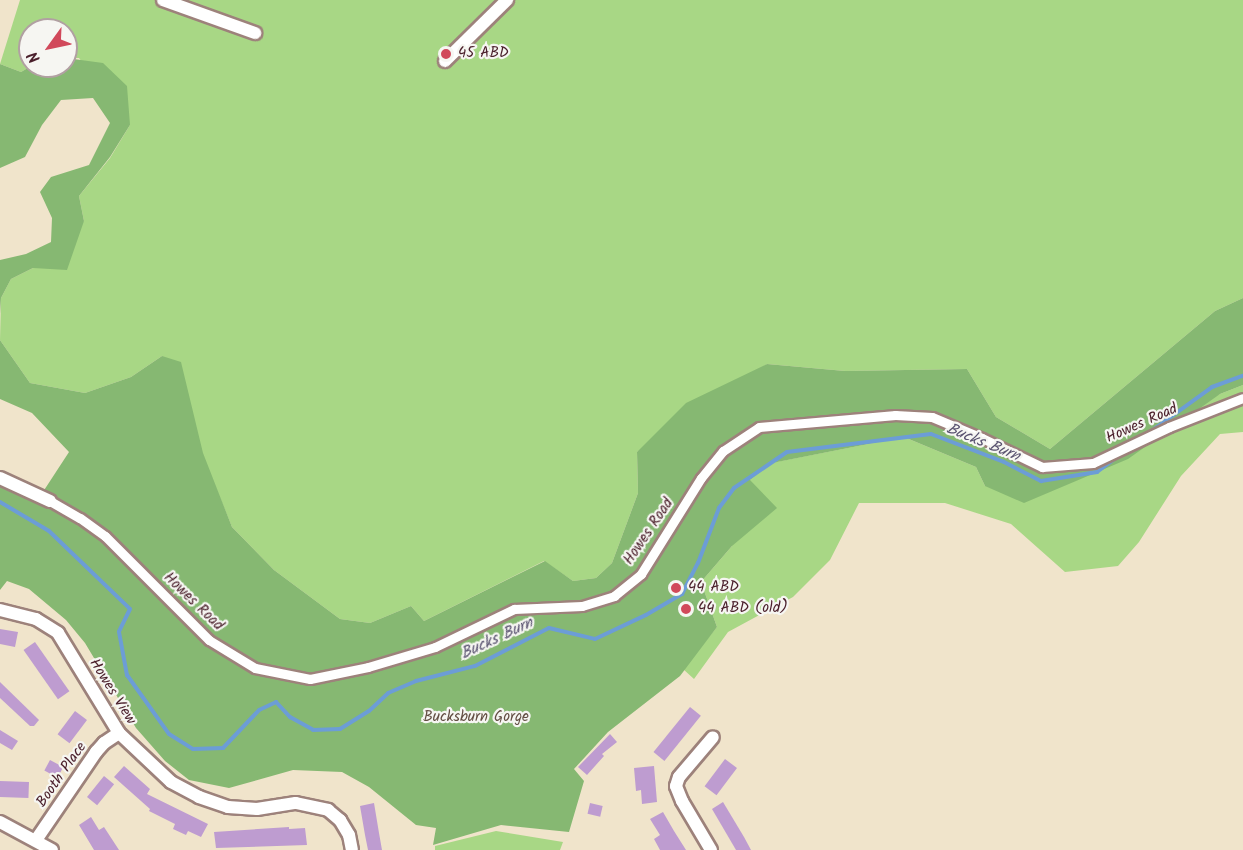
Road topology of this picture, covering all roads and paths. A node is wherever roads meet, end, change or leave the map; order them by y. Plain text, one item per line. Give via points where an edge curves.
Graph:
1 (163, 0) edge
2 (507, 0) edge
3 (255, 33) dead end
4 (445, 61) dead end
5 (1243, 398) edge
6 (0, 478) edge
7 (50, 501) joint
8 (0, 610) edge
9 (119, 733) junction
10 (713, 737) dead end
11 (0, 822) edge
12 (36, 840) junction
13 (52, 850) edge
14 (352, 850) edge
15 (711, 850) edge

1 - 3 street
2 - 4 street
5 - 7 street, Howes Road via 1093,463 1042,467 932,417 895,415 759,427 723,451 701,478 641,574 614,596 582,606 514,609 435,647 310,679 255,668 209,640 105,536
6 - 7 street, Howes Road
8 - 9 street, Howes View via 36,619 58,633
9 - 12 street, Booth Place via 96,752
9 - 14 street, Howes View via 171,782 199,797 228,807 257,810 296,803 328,810 349,835
10 - 15 street via 679,777 676,786
11 - 12 street
12 - 13 street

